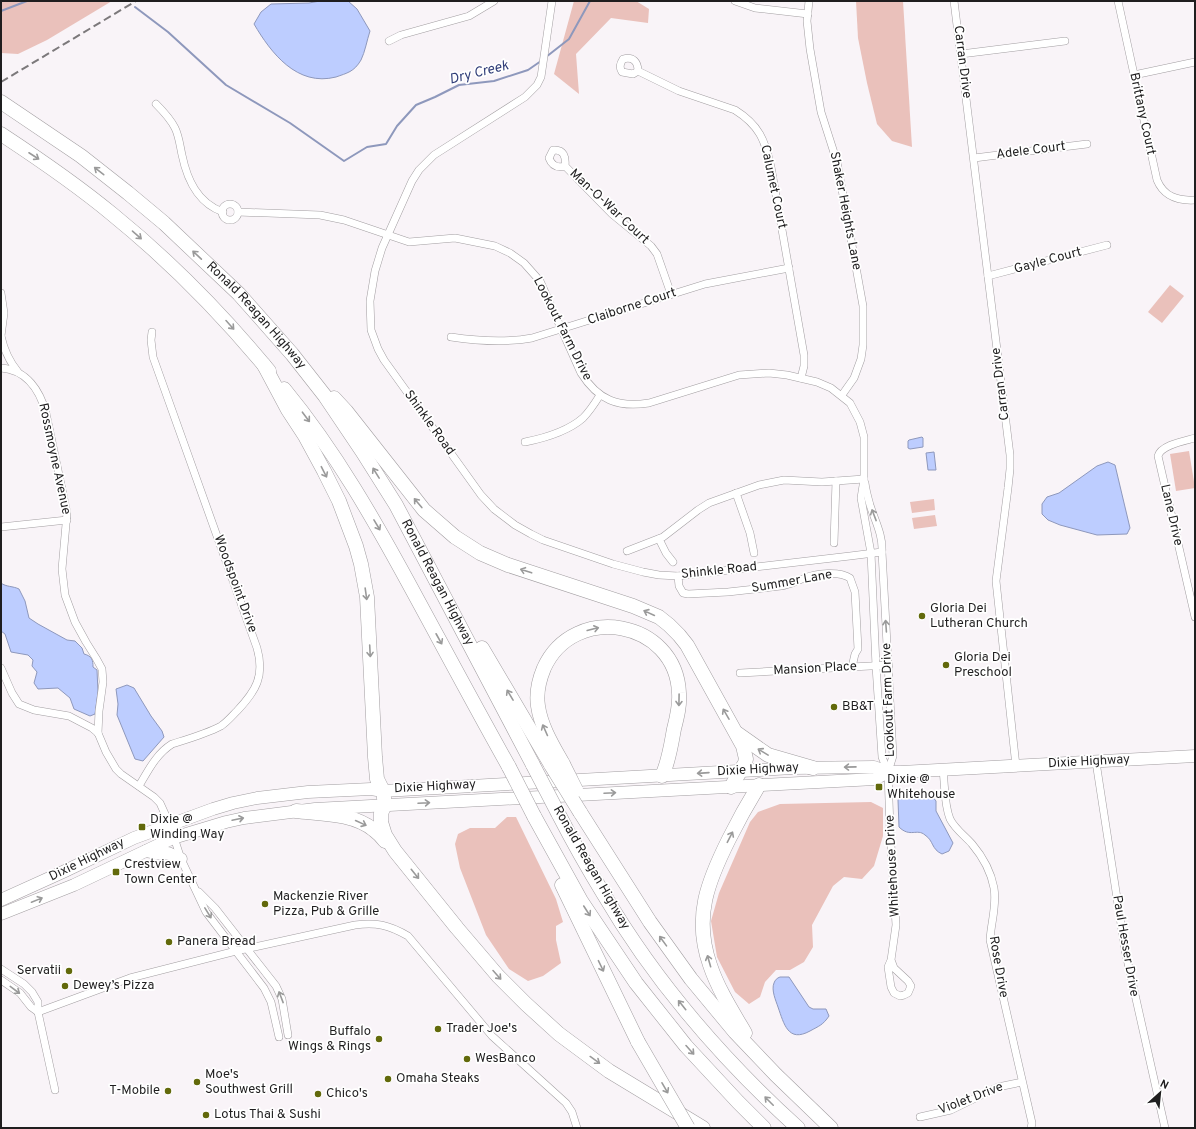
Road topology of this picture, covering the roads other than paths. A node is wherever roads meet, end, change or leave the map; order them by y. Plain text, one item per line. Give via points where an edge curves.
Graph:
1 (494, 1) edge
2 (552, 1) edge
3 (735, 1) edge
4 (809, 1) edge
5 (954, 1) edge
6 (1118, 1) edge
7 (486, 4) edge
8 (808, 14) junction
9 (389, 41) dead end
10 (1065, 41) dead end
11 (961, 54) junction
12 (1195, 62) edge
13 (638, 71) dead end
14 (1134, 75) junction
15 (1, 102) edge
16 (156, 104) dead end
17 (1, 134) edge
18 (1087, 144) dead end
19 (974, 158) junction
20 (565, 166) dead end
21 (1195, 200) edge
22 (223, 212) junction
23 (238, 212) junction
24 (387, 234) junction
25 (1107, 245) dead end
26 (789, 268) junction
27 (988, 276) junction
28 (1, 293) edge
29 (671, 294) junction
30 (562, 329) junction
31 (152, 332) dead end
32 (1, 336) edge
33 (451, 337) dead end
34 (292, 354) junction
35 (264, 365) junction
36 (1, 368) edge
37 (21, 375) junction
38 (801, 378) junction
39 (600, 395) junction
40 (842, 395) junction
41 (1195, 438) edge
42 (524, 442) dead end
43 (864, 479) junction
44 (836, 481) junction
45 (736, 493) junction
46 (67, 520) junction
47 (1, 527) edge
48 (659, 539) junction
49 (834, 543) dead end
50 (627, 551) dead end
51 (882, 552) junction
52 (754, 553) dead end
53 (871, 553) junction
54 (673, 562) dead end
55 (430, 568) junction
56 (678, 576) junction
57 (1195, 617) edge
58 (889, 665) junction
59 (876, 666) junction
60 (852, 667) junction
61 (1, 668) edge
62 (740, 673) dead end
63 (98, 733) junction
64 (737, 733) junction
65 (1195, 756) edge
66 (1096, 762) junction
67 (557, 764) junction
68 (1016, 766) junction
69 (813, 768) junction
70 (742, 770) junction
71 (943, 770) junction
72 (888, 772) junction
73 (662, 776) junction
74 (139, 786) junction
75 (759, 786) junction
76 (731, 787) junction
77 (383, 791) junction
78 (385, 805) junction
79 (296, 811) junction
80 (534, 816) junction
81 (170, 825) junction
82 (174, 838) junction
83 (146, 851) junction
84 (396, 851) junction
85 (181, 859) junction
86 (196, 889) junction
87 (1, 900) edge
88 (2, 916) edge
89 (247, 950) junction
90 (236, 951) junction
91 (891, 960) junction
92 (1, 969) edge
93 (1, 980) edge
94 (38, 1012) junction
95 (288, 1035) dead end
96 (279, 1037) dead end
97 (759, 1057) junction
98 (1022, 1082) junction
99 (55, 1090) dead end
100 (920, 1117) dead end
101 (577, 1128) edge
102 (688, 1128) edge
103 (703, 1128) edge
104 (764, 1128) edge
105 (798, 1128) edge
106 (831, 1128) edge
107 (1031, 1128) edge
108 (1165, 1128) edge

1 - 7 street
2 - 24 street, Shinkle Road via 544,63 537,85 525,97 434,155 412,181
3 - 8 street via 759,9
4 - 8 street, Shaker Heights Lane
5 - 11 street, Carran Drive
6 - 14 street, Brittany Court
7 - 9 street via 469,16 402,34
8 - 40 street, Shaker Heights Lane via 810,50 821,112 837,162 863,306 861,359 854,378
10 - 11 street
11 - 19 street, Carran Drive
12 - 14 street
13 - 26 street, Calumet Court via 679,91 735,110 758,130 768,153
14 - 21 street, Brittany Court via 1159,185 1175,199
34 -> 15 highway, Ronald Reagan Highway via 239,294 164,223 81,156
16 - 22 street, Lookout Farm Drive via 175,128 188,176 197,193 206,204
17 -> 35 highway, Ronald Reagan Highway via 75,184 139,236 220,314
18 - 19 street, Adele Court
19 - 27 street, Carran Drive
20 - 29 street, Man-O-War Court via 612,214 651,246 657,254
22 - 23 street, Lookout Farm Drive via 225,207 232,205
22 - 23 street, Lookout Farm Drive via 224,217 230,220 235,219
23 - 24 street, Lookout Farm Drive via 320,215
24 - 30 street, Lookout Farm Drive via 408,242 464,239 488,244 510,253 527,266 540,281
24 - 56 street, Shinkle Road via 375,271 370,302 374,340 384,360 481,495 515,525 543,540 643,572
25 - 27 street, Gayle Court
26 - 29 street, Claiborne Court via 705,284
26 - 38 street, Calumet Court via 804,355
27 - 68 street, Carran Drive via 1010,455 996,581
28 - 32 street, Rossmoyne Avenue via 4,313
29 - 30 street, Claiborne Court
30 - 33 street, Claiborne Court via 518,341
30 - 39 street, Lookout Farm Drive via 581,373
31 - 74 street, Woodspoint Drive via 153,357 257,648 260,672 248,700 226,722 166,748 152,764
32 - 37 street, Rossmoyne Avenue via 12,365
55 -> 34 highway, Ronald Reagan Highway via 396,505 362,451 325,396
64 -> 34 highway via 687,645 669,625 633,606 493,559 455,537 424,510 346,411
35 -> 77 highway via 324,471 356,546 367,596 377,779
35 -> 80 highway, Ronald Reagan Highway, bridge via 293,400 344,471 380,531
36 - 37 street, Rossmoyne Avenue
37 - 46 street, Rossmoyne Avenue via 35,386 42,399 66,503
38 - 39 street, Lookout Farm Drive via 768,373 738,375 636,405 620,404
38 - 40 street, Lookout Farm Drive via 824,384
39 - 42 street via 573,426
40 - 43 street, Lookout Farm Drive via 854,410 862,427
41 - 57 street, Lane Drive via 1164,448 1159,451 1158,456
43 - 44 street
51 -> 43 street, Lookout Farm Drive via 880,532 870,506
43 - 53 street, Lookout Farm Drive via 861,498
44 - 45 street via 784,480
44 - 49 street
45 - 48 street via 709,503
45 - 52 street
46 - 47 street
46 - 63 street, Rossmoyne Avenue via 62,569 65,595 75,622 102,669
48 - 50 street
48 - 54 street
51 - 53 street, Shinkle Road
58 -> 51 street, Lookout Farm Drive
53 - 56 street, Shinkle Road
53 - 59 street, Lookout Farm Drive
67 -> 55 highway via 478,642 451,590
105 -> 55 highway, Ronald Reagan Highway, bridge via 751,1083 707,1035 654,969 603,894
56 - 60 street, Summer Lane via 679,586 683,593 688,594 781,586 816,575 846,575 853,583 855,592 858,649
58 - 59 street, Mansion Place
58 - 72 street, Lookout Farm Drive via 893,756
59 - 60 street, Mansion Place
59 - 72 street, Lookout Farm Drive via 882,757
60 - 62 street, Mansion Place
61 - 63 street via 19,704 34,710 69,716
63 - 74 street via 116,768
69 -> 64 highway via 768,755
64 - 70 highway via 746,759
65 - 66 main road, Dixie Highway
66 - 68 main road, Dixie Highway
66 - 108 street, Paul Hesser Drive via 1125,950
67 -> 73 highway via 537,705 540,677 553,653 570,638 580,632 602,626 615,626 652,641 667,658 677,678 679,706 667,766
97 -> 67 highway, bridge via 691,979 650,922 623,882
68 - 71 main road, Dixie Highway
69 - 70 main road, Dixie Highway
72 -> 69 main road, Dixie Highway via 874,767
70 -> 73 main road, Dixie Highway
70 - 76 highway
71 - 72 main road, Dixie Highway
71 - 98 street, Rose Drive via 950,820 979,852 991,876 995,896 990,940
72 - 75 main road, Dixie Highway via 875,779
72 - 91 street, Whitehouse Drive via 896,925
73 - 77 main road, Dixie Highway
74 - 81 street via 160,803
75 - 76 main road, Dixie Highway
97 -> 75 highway via 714,977 702,927 710,879
78 -> 76 main road, Dixie Highway
77 - 78 highway
77 - 81 main road, Dixie Highway via 371,789 308,792 257,798 213,808
77 - 82 main road via 233,810 190,823 180,829
78 - 79 main road, Dixie Highway
78 - 84 highway via 381,813 381,827
82 -> 79 main road, Dixie Highway via 226,822
79 -> 84 highway via 356,820 374,830
80 -> 102 highway, bridge via 540,842 638,1042
80 -> 104 highway, Ronald Reagan Highway via 581,901 636,983 686,1046
81 - 82 street
81 - 87 main road, Dixie Highway via 134,838
82 - 83 main road, Dixie Highway
82 - 85 street
83 - 85 main road via 168,853
88 -> 83 main road, Dixie Highway
84 -> 103 highway via 493,970 531,1009 559,1034 610,1071
85 - 86 street
86 - 89 street via 215,908
86 -> 90 street via 206,912
89 - 90 street
95 -> 89 street via 282,998 276,986
89 - 101 street via 369,923 395,929 408,936 492,1036 566,1103
90 - 94 street via 130,978
90 - 96 street via 264,988 271,1002
91 - 91 street, Whitehouse Drive via 888,967 891,987 894,993 904,995 911,986 894,968
92 - 94 street via 32,992 38,1002
93 -> 94 street via 20,993
94 - 99 street
97 - 106 highway
98 - 100 street, Violet Drive via 998,1088 951,1110
98 - 107 street, Rose Drive

